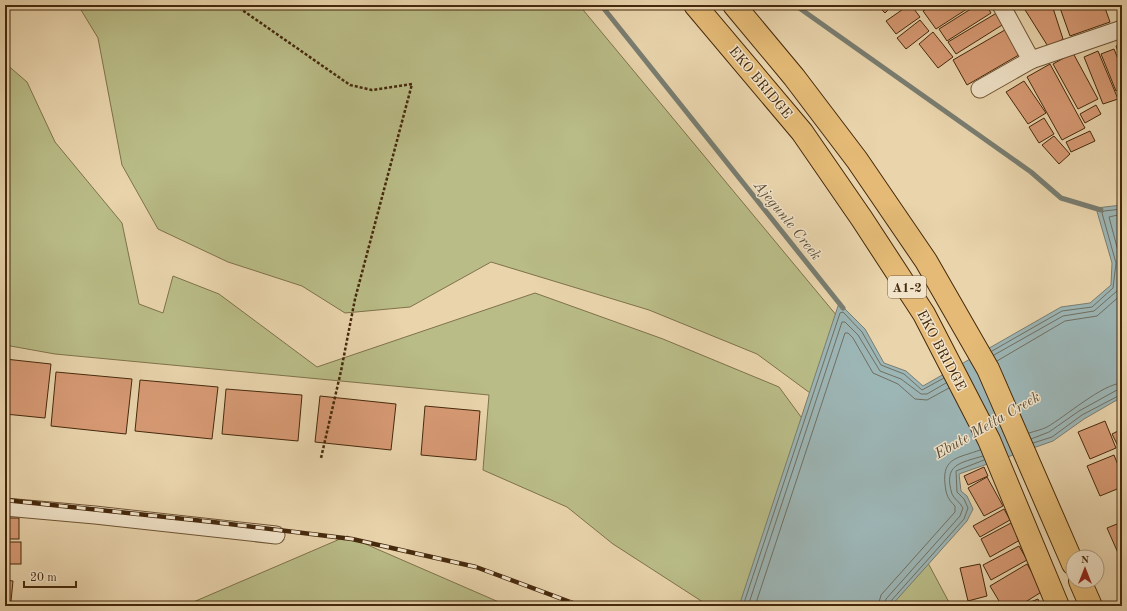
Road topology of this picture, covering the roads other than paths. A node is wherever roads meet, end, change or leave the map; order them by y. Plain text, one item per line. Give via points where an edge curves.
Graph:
1 (695, 5) edge
2 (734, 5) edge
3 (1001, 5) edge
4 (1122, 28) edge
5 (1031, 60) junction
6 (980, 89) dead end
7 (5, 507) edge
8 (276, 535) dead end
9 (1066, 549) edge
10 (1084, 589) edge
11 (1058, 606) edge
12 (1091, 606) edge

1 - 11 highway, EKO BRIDGE / A1-2 via 802,132 924,314 989,440
2 - 9 highway, EKO BRIDGE / A1-2 via 794,77 857,160 926,262 988,369
3 - 5 street
4 - 5 street
5 - 6 street
7 - 8 street
10 - 12 highway

